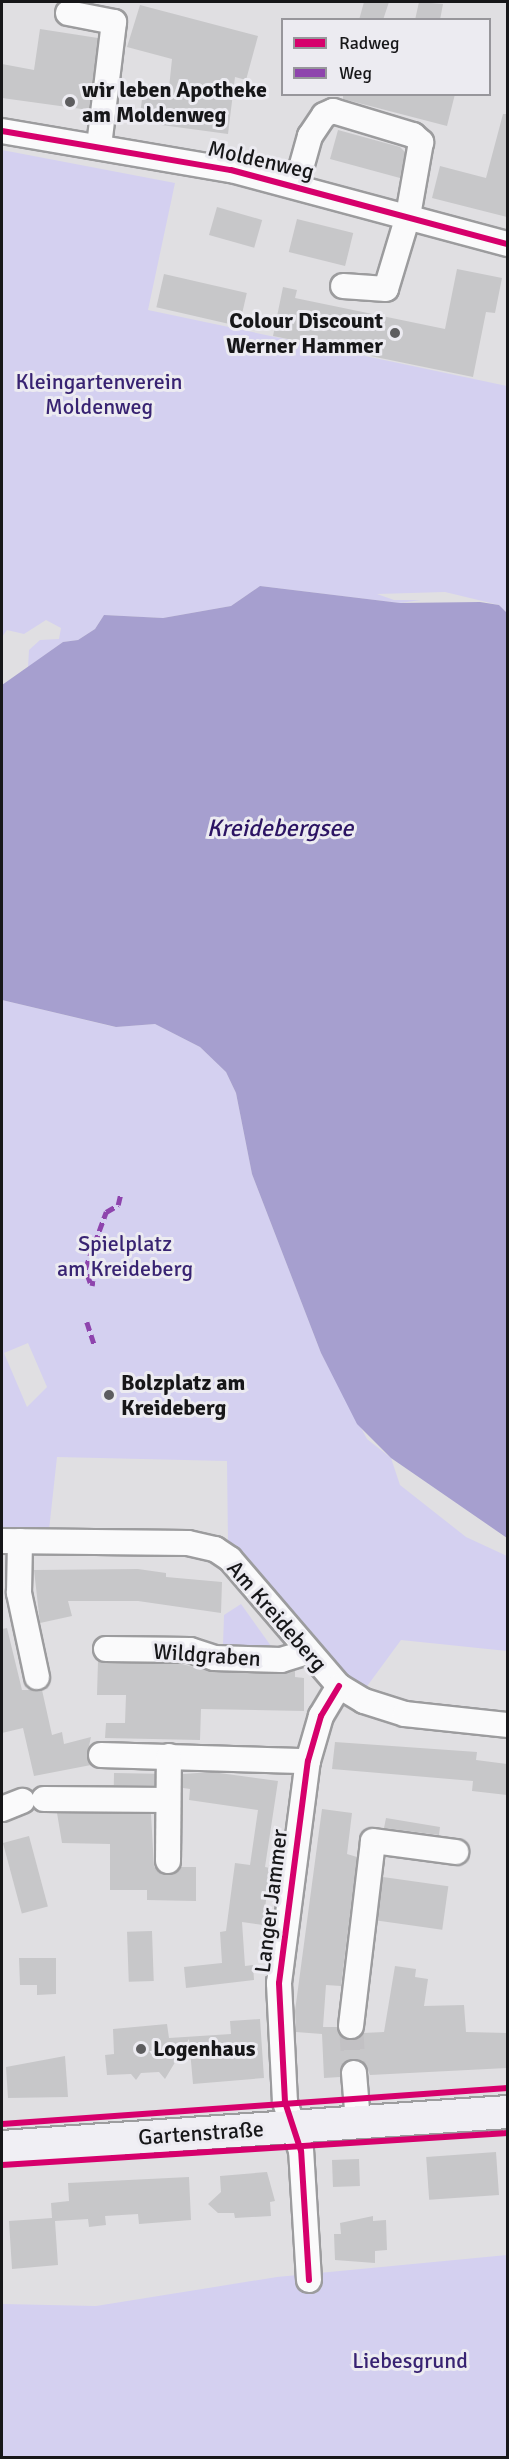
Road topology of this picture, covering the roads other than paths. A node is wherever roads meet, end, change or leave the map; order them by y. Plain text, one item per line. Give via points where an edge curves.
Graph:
1 (68, 13) dead end
2 (2, 131) edge
3 (99, 146) junction
4 (296, 186) junction
5 (408, 216) junction
6 (507, 244) edge
7 (343, 286) dead end
8 (11, 1541) edge
9 (106, 1649) dead end
10 (307, 1652) junction
11 (37, 1677) dead end
12 (339, 1686) junction
13 (507, 1725) edge
14 (101, 1755) dead end
15 (169, 1756) junction
16 (308, 1761) junction
17 (168, 1800) junction
18 (23, 1803) edge
19 (453, 1854) dead end
20 (168, 1861) dead end
21 (351, 2026) tunnel mouth
22 (354, 2073) tunnel mouth
23 (507, 2112) edge
24 (358, 2122) junction
25 (295, 2127) junction
26 (2, 2147) edge
27 (309, 2280) dead end

1 - 3 street via 114,22
2 - 3 street, Moldenweg
3 - 4 street, Moldenweg
4 - 5 street, Moldenweg
4 - 5 street via 310,136 324,115 333,111 413,135 420,142
5 - 6 street, Moldenweg
5 - 7 street via 386,289
8 - 10 street, Am Kreideberg via 188,1543 215,1550 230,1559
8 - 11 street
9 - 10 street, Wildgraben via 190,1650 214,1658 281,1660
10 - 12 street, Am Kreideberg
12 - 13 street, Am Kreideberg via 371,1705 398,1713
12 - 16 street, Langer Jammer via 321,1716
14 - 15 street
15 - 16 street
15 - 17 street
16 - 25 street, Langer Jammer via 279,1983 285,2102
17 - 18 street
17 - 20 street
19 - 21 street via 375,1833
22 - 24 street
23 - 24 main road, Gartenstraße
24 - 25 main road, Gartenstraße
25 - 26 main road, Gartenstraße
25 - 27 street, Langer Jammer

